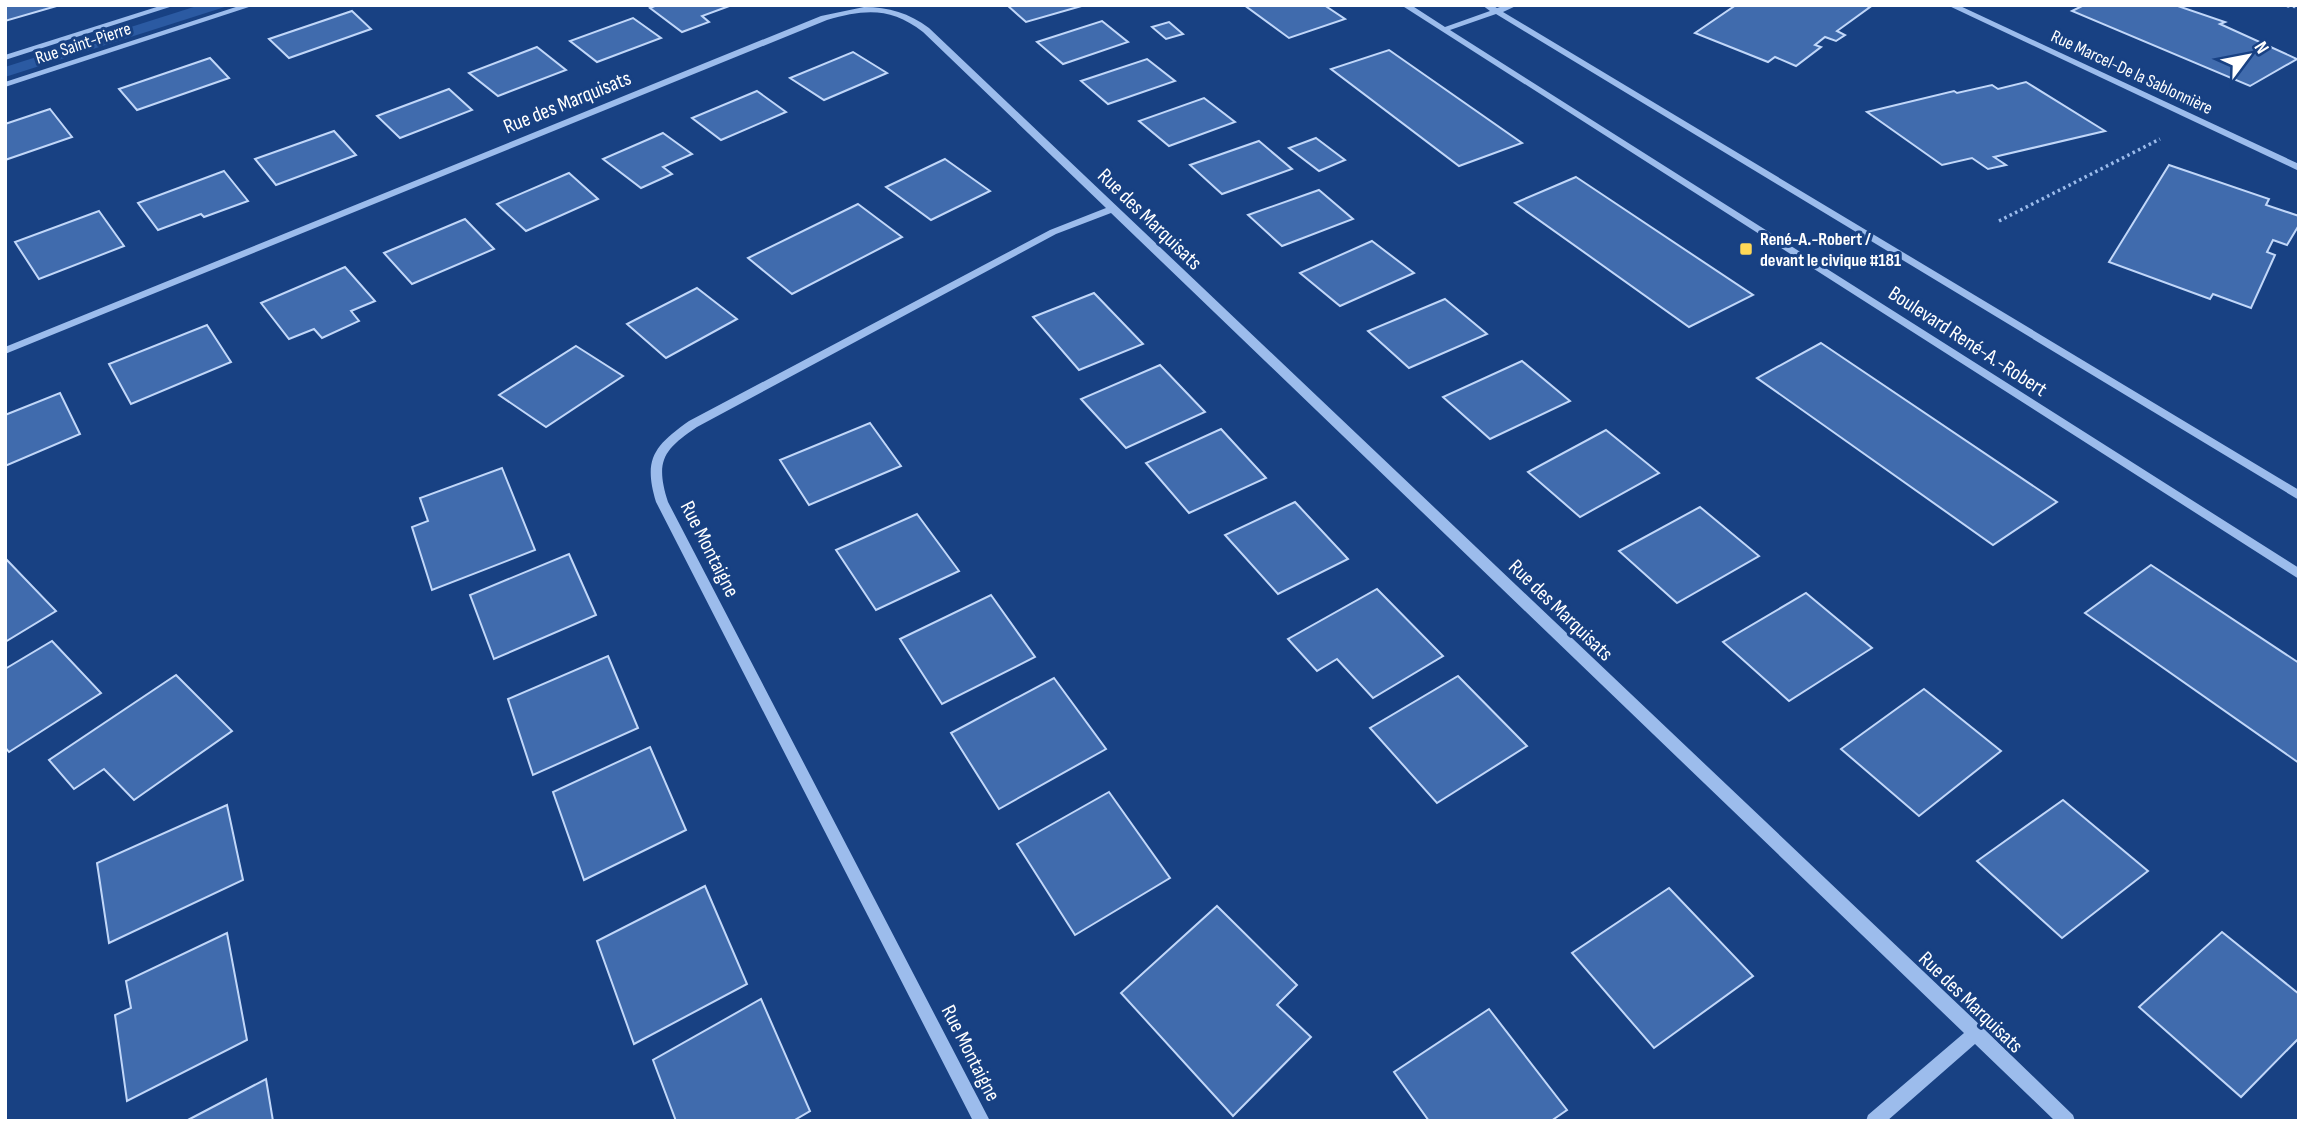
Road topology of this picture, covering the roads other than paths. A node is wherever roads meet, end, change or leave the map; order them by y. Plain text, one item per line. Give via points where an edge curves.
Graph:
1 (172, 5) edge
2 (251, 5) edge
3 (1405, 5) edge
4 (1486, 5) edge
5 (1514, 5) edge
6 (1951, 5) edge
7 (1496, 11) junction
8 (1443, 30) junction
9 (5, 58) edge
10 (5, 85) edge
11 (2299, 168) edge
12 (1112, 209) junction
13 (5, 351) edge
14 (2299, 496) edge
15 (2299, 574) edge
16 (1976, 1033) junction
17 (982, 1121) edge
18 (1874, 1121) edge
19 (2067, 1121) edge

1 - 9 street, Rue Saint-Pierre
2 - 10 street, Rue Saint-Pierre
3 - 8 street, Boulevard René-A.-Robert
4 - 7 street, Boulevard René-A.-Robert
5 - 7 street
6 - 11 street, Rue Marcel-De la Sablonnière
7 - 8 street
7 - 14 street, Boulevard René-A.-Robert
8 - 15 street, Boulevard René-A.-Robert
12 - 13 street, Rue des Marquisats via 916,22 888,9 861,9 808,24
12 - 16 street, Rue des Marquisats
12 - 17 street, Rue Montaigne via 1053,232 693,424 662,448 654,461 662,502
16 - 18 street
16 - 19 street, Rue des Marquisats

